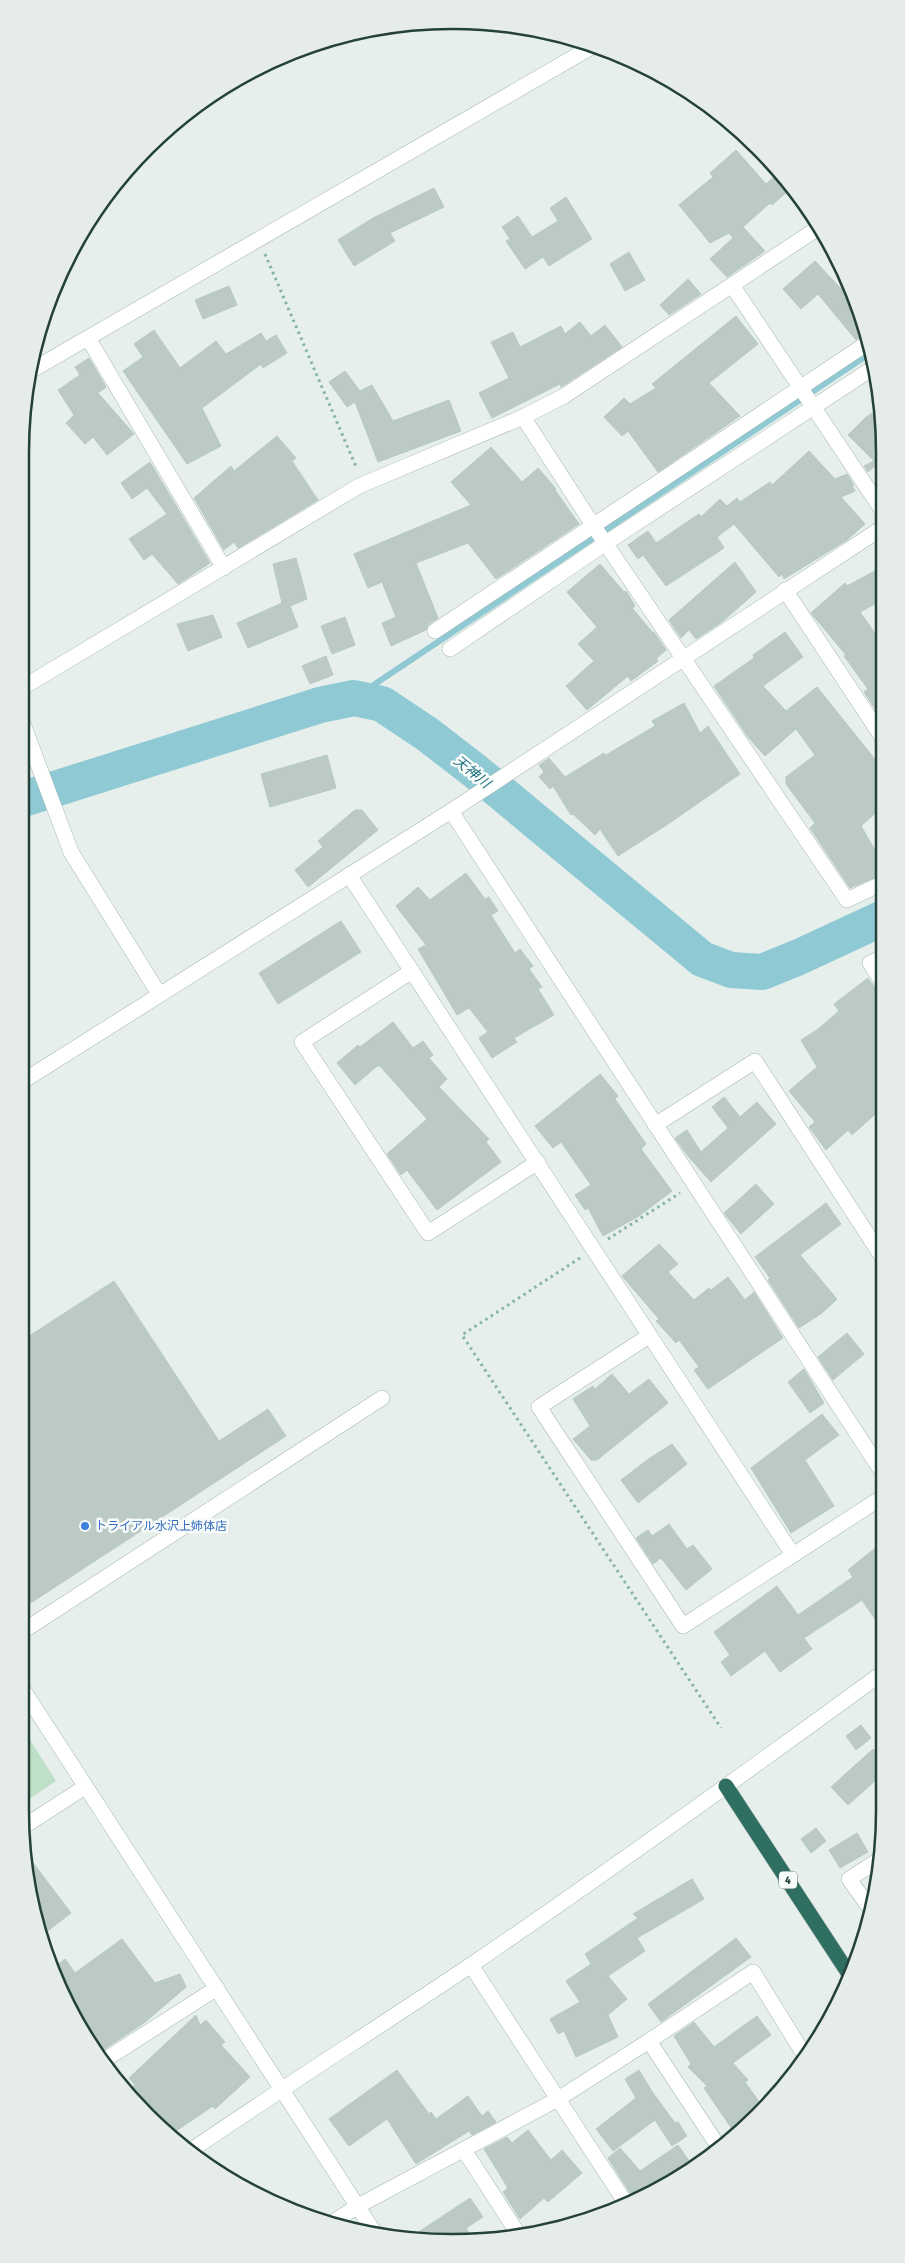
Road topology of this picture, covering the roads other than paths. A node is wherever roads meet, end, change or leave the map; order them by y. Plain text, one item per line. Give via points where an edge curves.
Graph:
1 (585, 50) edge
2 (813, 231) edge
3 (732, 285) junction
4 (88, 338) junction
5 (863, 346) edge
6 (38, 367) edge
7 (868, 371) edge
8 (800, 388) junction
9 (814, 408) junction
10 (523, 417) junction
11 (876, 501) edge
12 (593, 525) junction
13 (876, 532) edge
14 (606, 544) junction
15 (224, 568) junction
16 (785, 590) junction
17 (435, 631) dead end
18 (450, 649) dead end
19 (683, 659) junction
20 (29, 684) edge
21 (876, 728) edge
22 (29, 738) edge
23 (451, 811) junction
24 (349, 875) junction
25 (876, 886) edge
26 (876, 960) edge
27 (412, 971) junction
28 (876, 972) edge
29 (159, 994) junction
30 (29, 1077) edge
31 (655, 1125) junction
32 (538, 1162) junction
33 (876, 1248) edge
34 (649, 1336) junction
35 (382, 1398) dead end
36 (876, 1463) edge
37 (876, 1501) edge
38 (793, 1555) junction
39 (29, 1627) edge
40 (876, 1678) edge
41 (29, 1699) edge
42 (726, 1786) junction
43 (86, 1787) junction
44 (29, 1823) edge
45 (873, 1863) edge
46 (866, 1902) edge
47 (471, 1965) junction
48 (846, 1969) edge
49 (216, 1988) junction
50 (649, 2041) junction
51 (802, 2051) edge
52 (108, 2058) edge
53 (282, 2088) junction
54 (558, 2099) junction
55 (716, 2142) edge
56 (195, 2147) edge
57 (464, 2150) junction
58 (623, 2199) edge
59 (358, 2206) junction
60 (338, 2219) edge
61 (370, 2226) edge
62 (516, 2230) edge

1 - 4 street
2 - 3 street
3 - 8 street
3 - 10 street via 564,396
4 - 6 street
4 - 15 street
5 - 8 street
7 - 9 street
8 - 9 street
8 - 12 street
9 - 11 street
9 - 14 street
10 - 12 street
10 - 15 street via 363,484
12 - 14 street
12 - 17 street
13 - 16 street
14 - 18 street
14 - 19 street
15 - 20 street
16 - 19 street
16 - 21 street
19 - 23 street
19 - 25 street via 847,900
22 - 29 street via 71,852
23 - 24 street
23 - 31 street
24 - 27 street
24 - 29 street
26 - 28 street via 870,963
27 - 32 street
27 - 32 street via 302,1042 428,1233
29 - 30 street
31 - 33 street via 755,1061
31 - 36 street
32 - 34 street
34 - 38 street
34 - 38 street via 539,1407 544,1415 683,1626
35 - 39 street
37 - 38 street
40 - 42 street
41 - 43 street
42 - 47 street
42 - 48 highway, 4
43 - 44 street
43 - 49 street
45 - 46 street via 850,1878
47 - 53 street
47 - 54 street
49 - 52 street
49 - 53 street
50 - 51 street via 753,1972
50 - 54 street
50 - 55 street
53 - 56 street
53 - 59 street
54 - 57 street
54 - 58 street
57 - 59 street
57 - 62 street
59 - 60 street
59 - 61 street

